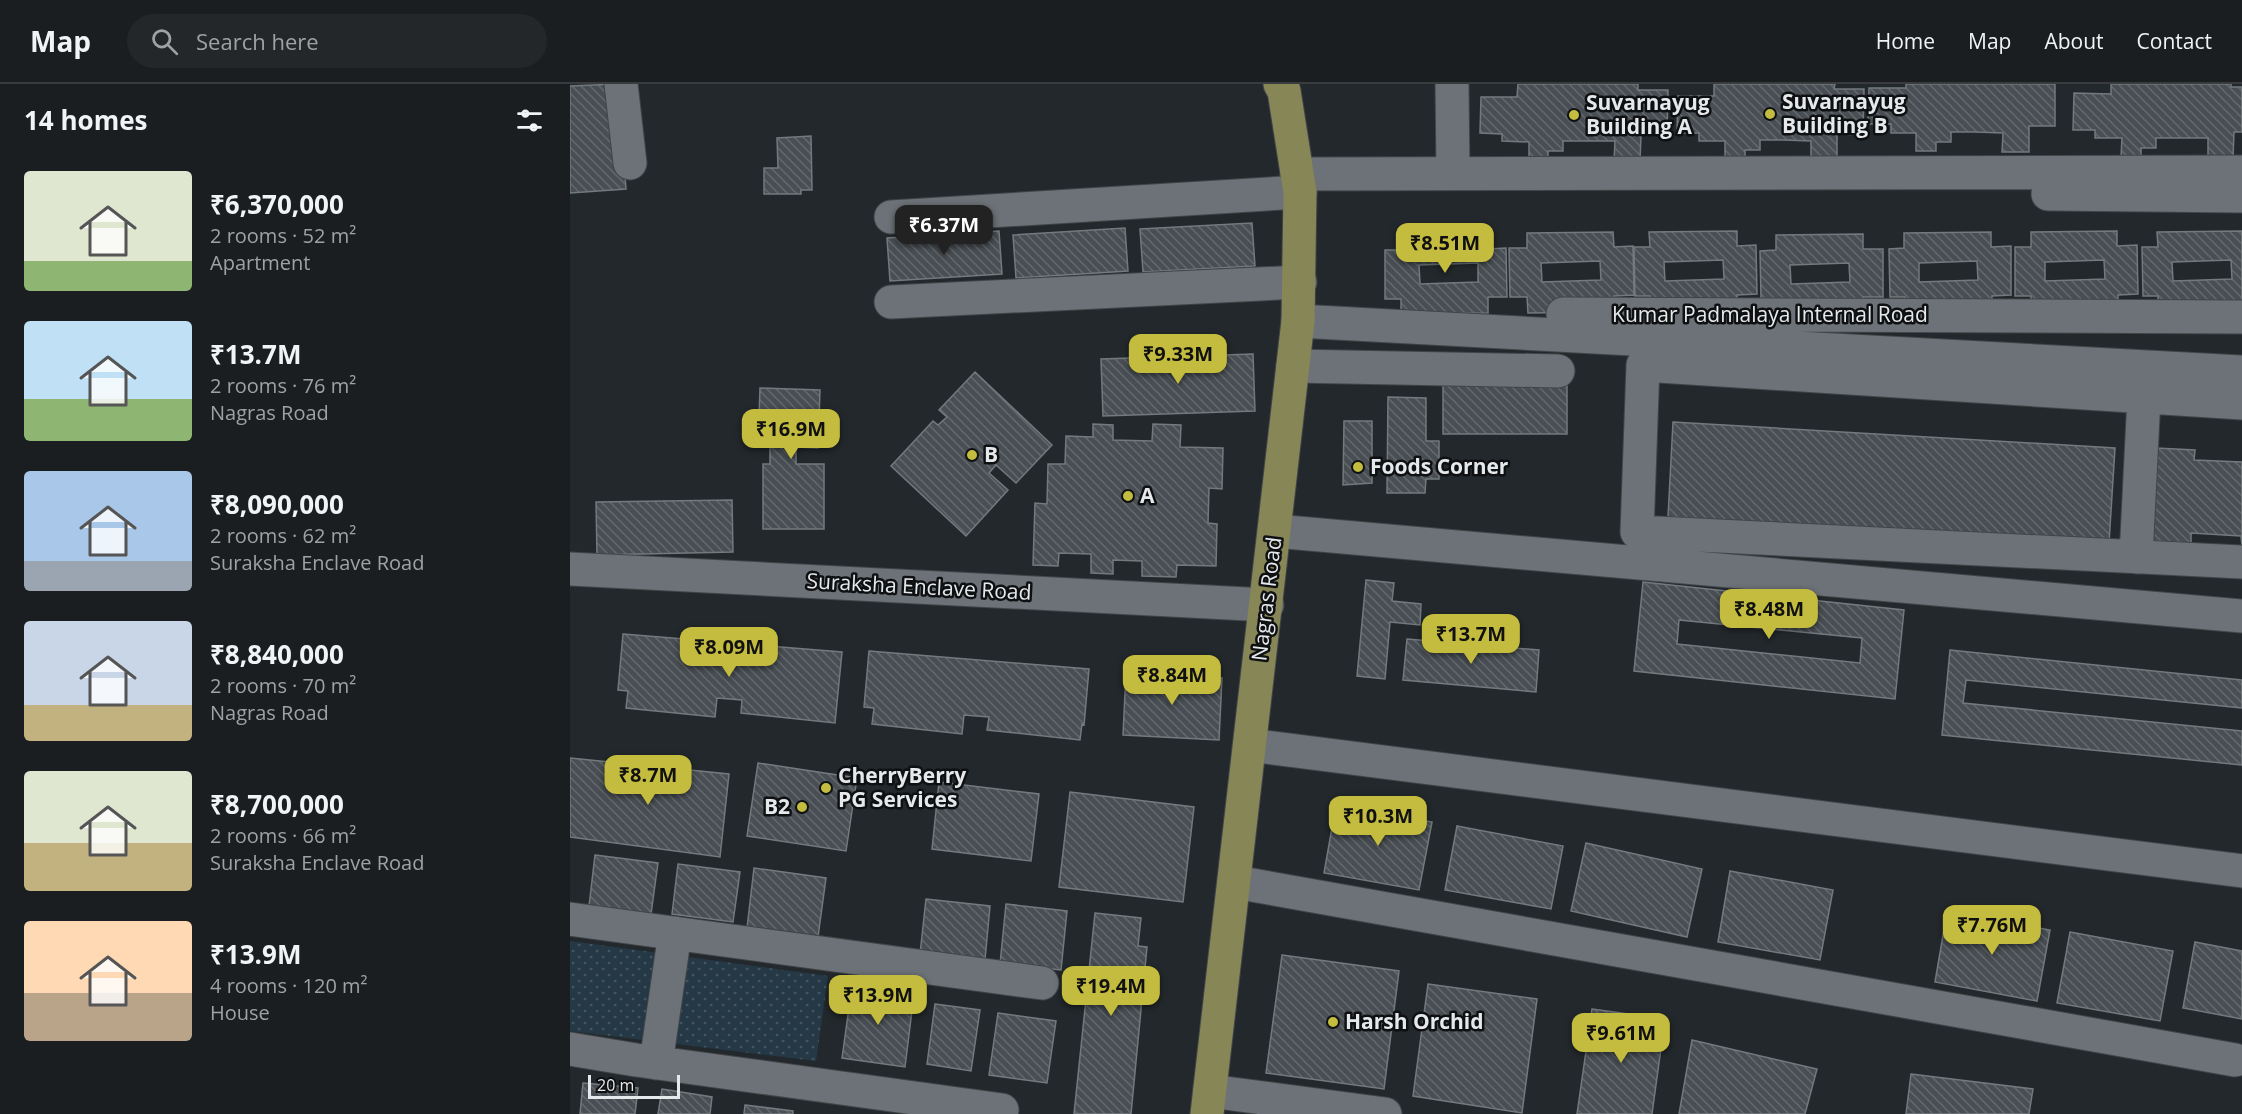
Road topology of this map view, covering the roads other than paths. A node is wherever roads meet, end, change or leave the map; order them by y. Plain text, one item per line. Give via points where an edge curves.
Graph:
1 (621, 84) edge
2 (1280, 84) edge
3 (1452, 84) edge
4 (630, 163) dead end
5 (2242, 172) edge
6 (1453, 173) junction
7 (1299, 183) junction
8 (2242, 196) edge
9 (891, 217) dead end
10 (891, 302) dead end
11 (1299, 306) junction
12 (2242, 317) edge
13 (1293, 366) junction
14 (1558, 371) dead end
15 (2242, 372) edge
16 (2144, 397) junction
17 (2242, 403) edge
18 (1275, 531) junction
19 (2136, 557) junction
20 (2242, 562) edge
21 (570, 569) edge
22 (1267, 604) junction
23 (2242, 616) edge
24 (1250, 745) junction
25 (2242, 871) edge
26 (1234, 882) junction
27 (570, 919) edge
28 (675, 933) junction
29 (1042, 983) dead end
30 (570, 1049) edge
31 (2235, 1059) dead end
32 (656, 1063) junction
33 (1208, 1102) edge
34 (1002, 1110) dead end
35 (1385, 1114) edge

1 - 4 street
2 - 7 main road, Nagras Road
3 - 6 street
5 - 6 street
6 - 7 street
7 - 8 street
7 - 9 street
7 - 11 main road, Nagras Road
10 - 11 street
11 - 12 street, Kumar Padmalaya Internal Road
11 - 13 main road, Nagras Road
11 - 15 street
13 - 14 street
13 - 18 main road, Nagras Road
16 - 17 street
16 - 19 street
16 - 19 street via 1643,365 1637,532
18 - 22 main road, Nagras Road
18 - 23 street
19 - 20 street
21 - 22 street, Suraksha Enclave Road
22 - 24 main road, Nagras Road
24 - 25 street
24 - 26 main road, Nagras Road
26 - 31 street
26 - 33 main road, Nagras Road
27 - 28 street
28 - 29 street
28 - 32 street
30 - 32 street
32 - 34 street
33 - 35 street

